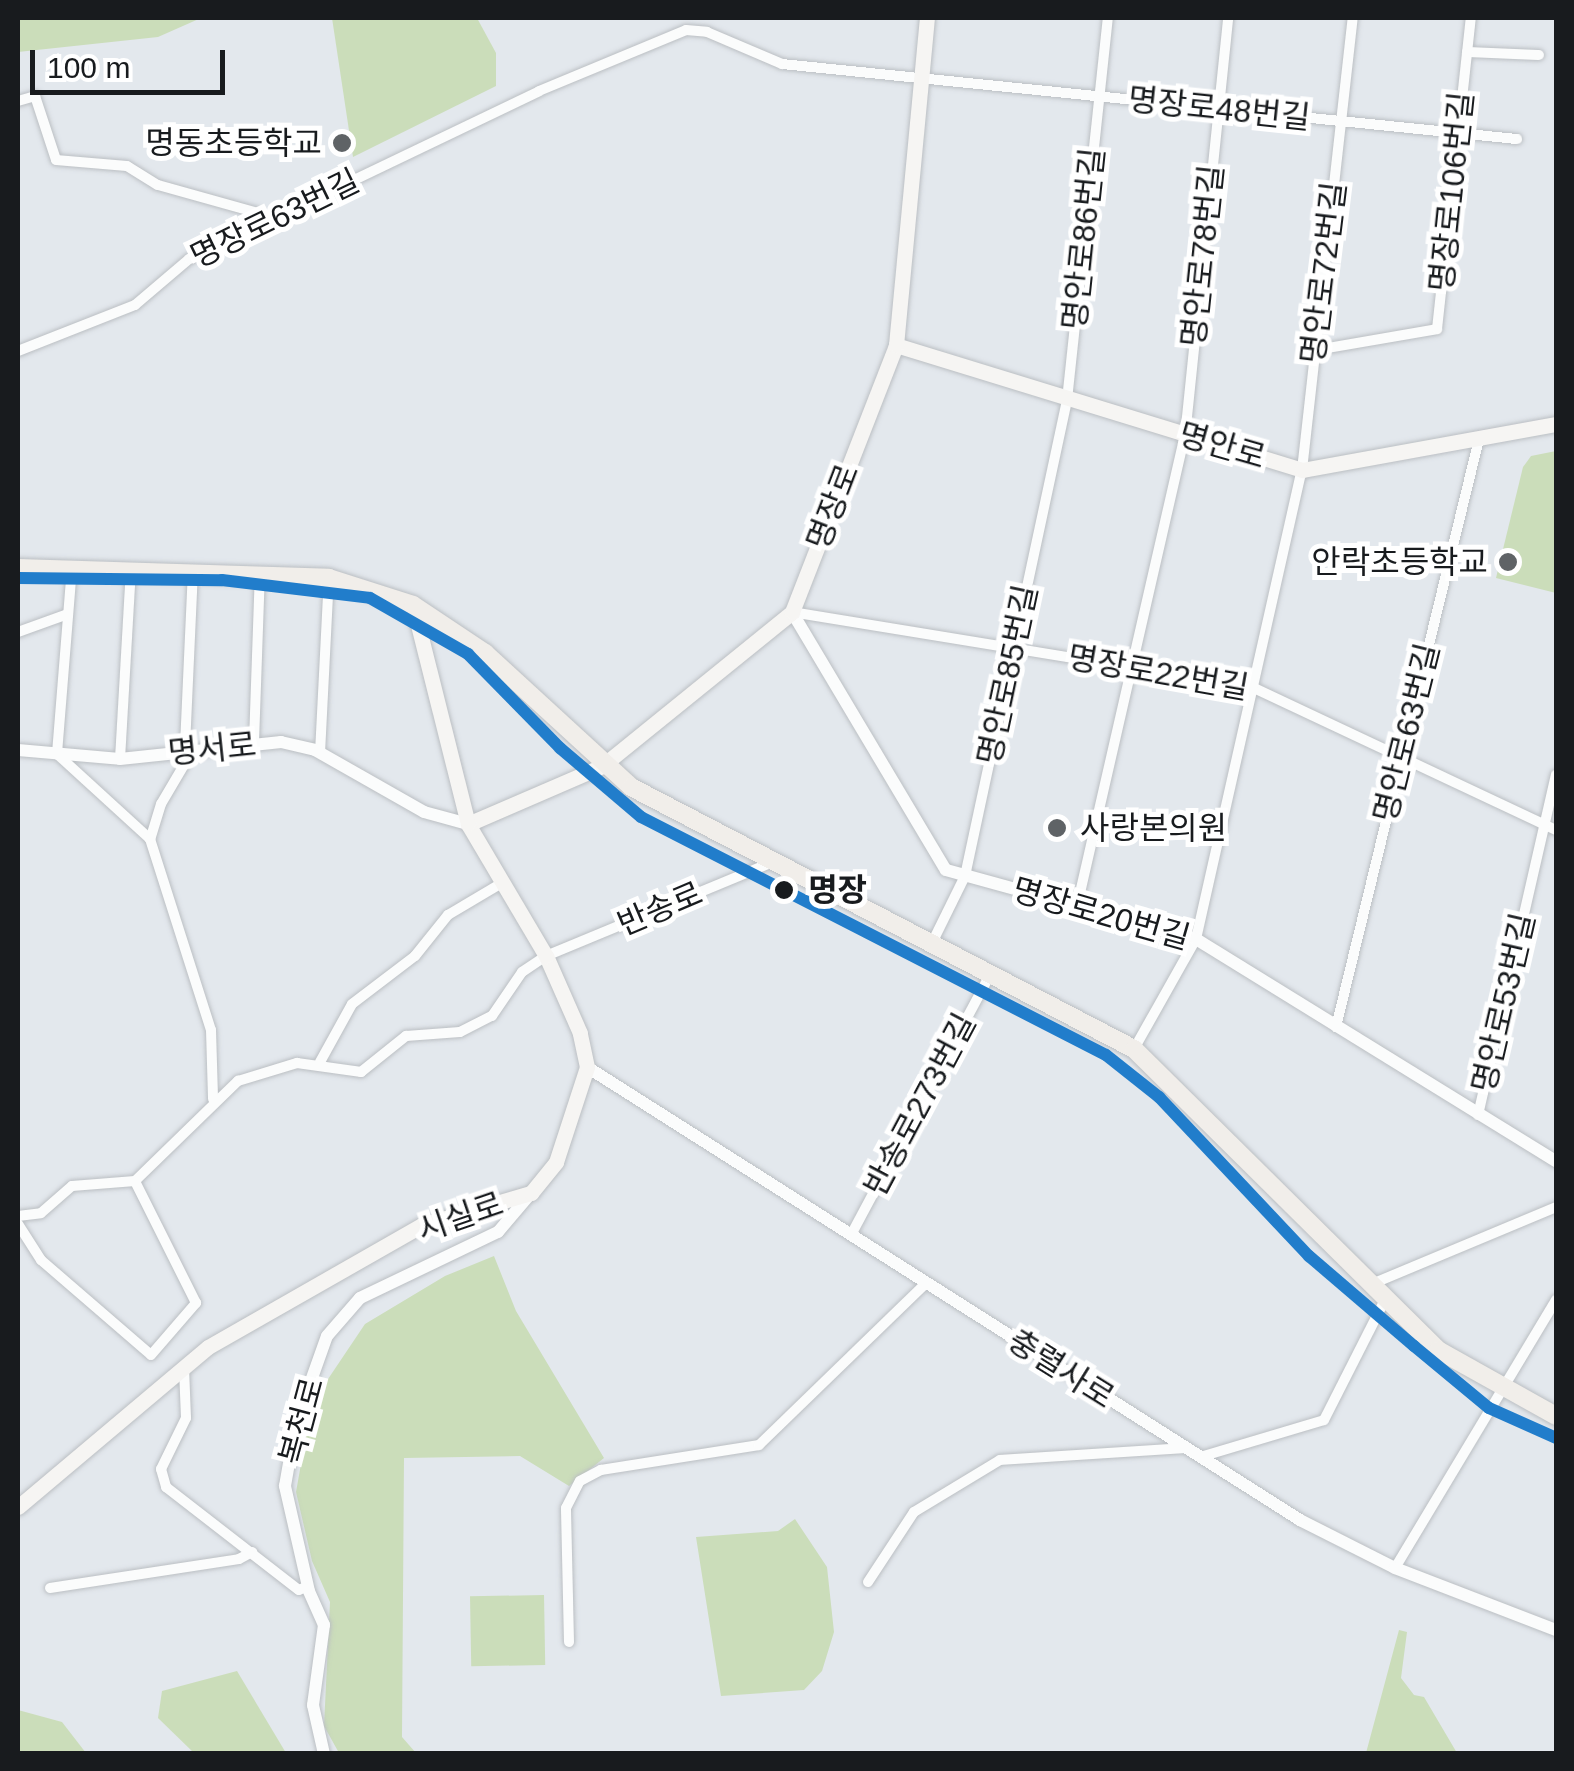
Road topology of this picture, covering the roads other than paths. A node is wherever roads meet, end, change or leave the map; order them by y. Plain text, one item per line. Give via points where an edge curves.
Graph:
1 (927, 18) edge
2 (1108, 18) edge
3 (1228, 18) edge
4 (1353, 18) edge
5 (1470, 18) edge
6 (1467, 52) junction
7 (1539, 55) dead end
8 (921, 79) junction
9 (538, 91) joint
10 (1099, 97) junction
11 (18, 101) edge
12 (1219, 109) junction
13 (1342, 121) junction
14 (1458, 133) junction
15 (1518, 139) dead end
16 (266, 222) junction
17 (896, 345) junction
18 (1316, 350) junction
19 (18, 351) edge
20 (1067, 400) junction
21 (1556, 424) edge
22 (1185, 436) junction
23 (1479, 439) junction
24 (1302, 470) junction
25 (72, 567) junction
26 (132, 567) junction
27 (18, 568) edge
28 (193, 569) junction
29 (260, 572) junction
30 (329, 578) junction
31 (413, 605) junction
32 (792, 612) junction
33 (68, 614) junction
34 (18, 632) edge
35 (1014, 647) junction
36 (1132, 667) junction
37 (1254, 688) junction
38 (254, 742) junction
39 (18, 750) edge
40 (185, 751) junction
41 (320, 753) junction
42 (56, 754) junction
43 (1401, 757) junction
44 (120, 759) junction
45 (602, 766) junction
46 (1556, 775) edge
47 (468, 824) junction
48 (1545, 824) junction
49 (1556, 830) edge
50 (150, 839) junction
51 (774, 861) junction
52 (965, 876) junction
53 (502, 883) junction
54 (1077, 906) junction
55 (1196, 939) junction
56 (931, 945) junction
57 (546, 956) junction
58 (990, 975) junction
59 (1336, 1027) junction
60 (1134, 1049) junction
61 (320, 1062) junction
62 (587, 1067) junction
63 (213, 1100) junction
64 (1478, 1114) junction
65 (1556, 1161) edge
66 (135, 1182) junction
67 (531, 1193) junction
68 (1556, 1206) edge
69 (18, 1220) edge
70 (851, 1235) junction
71 (926, 1283) junction
72 (1372, 1284) junction
73 (1386, 1298) junction
74 (1556, 1300) edge
75 (1543, 1323) junction
76 (1556, 1330) edge
77 (184, 1368) junction
78 (1503, 1391) junction
79 (1556, 1416) edge
80 (1186, 1448) junction
81 (1200, 1457) junction
82 (20, 1501) edge
83 (252, 1552) junction
84 (1395, 1568) junction
85 (868, 1582) dead end
86 (308, 1586) junction
87 (50, 1588) dead end
88 (1556, 1630) edge
89 (569, 1642) dead end
90 (324, 1754) edge

1 - 8 main road, 명장로
2 - 10 street, 명안로86번길
3 - 12 street, 명안로78번길
4 - 13 street, 명안로72번길
5 - 6 street, 명장로106번길
6 - 7 street, 명장로106번길
6 - 14 street, 명장로106번길
8 - 9 street, 명장로48번길 via 782,64 707,32 686,30
8 - 10 street, 명장로48번길
8 - 17 main road, 명장로
9 - 16 street, 명장로63번길
10 - 12 street, 명장로48번길
10 - 20 street, 명안로86번길
11 - 16 street via 35,96 56,160 128,166 158,184 247,209
12 - 13 street, 명장로48번길
12 - 22 street, 명안로78번길
13 - 14 street, 명장로48번길
13 - 18 street, 명안로72번길
14 - 15 street, 명장로48번길
14 - 18 street, 명장로106번길 via 1437,329
16 - 19 street, 명장로63번길 via 189,259 134,305
17 - 20 main road, 명안로
17 - 32 main road, 명장로
18 - 24 street, 명안로72번길
20 - 22 main road, 명안로
20 - 35 street, 명안로85번길
21 - 23 main road, 명안로
22 - 24 main road, 명안로
22 - 36 street, 명안로78번길
23 - 24 main road, 명안로
23 - 43 street, 명안로63번길
24 - 37 street, 명안로72번길
25 - 26 main road, 반송로
25 - 27 main road, 반송로
25 - 33 street
26 - 28 main road, 반송로
26 - 44 street
28 - 29 main road, 반송로
28 - 40 street
29 - 30 main road, 반송로
29 - 38 street
30 - 31 main road, 반송로
30 - 41 street
31 - 45 main road, 반송로 via 485,652
31 - 47 main road
32 - 35 street, 명장로22번길
32 - 45 main road, 명장로
32 - 52 street, 명장로20번길 via 946,870
33 - 34 street
33 - 42 street
35 - 36 street, 명장로22번길
35 - 52 street, 명안로85번길
36 - 37 street, 명장로22번길
36 - 54 street, 명안로78번길
37 - 43 street, 명장로22번길
37 - 55 street, 명안로72번길
38 - 40 street, 명서로
38 - 41 street, 명서로
39 - 42 street, 명서로
40 - 44 street, 명서로
40 - 50 street
41 - 47 street, 명서로 via 424,812
42 - 44 street, 명서로
42 - 50 street
43 - 48 street, 명장로22번길
43 - 59 street, 명안로63번길
45 - 47 main road, 명장로
45 - 51 main road, 반송로
46 - 48 street, 명안로53번길
47 - 53 main road
48 - 49 street, 명장로22번길
48 - 64 street, 명안로53번길
50 - 63 street via 210,1030
51 - 56 main road, 반송로
51 - 57 street, 반송로
52 - 54 street, 명장로20번길
52 - 56 street, 명안로85번길
53 - 57 main road
53 - 61 street via 448,915 415,956 352,1004
54 - 55 street, 명장로20번길
55 - 59 street, 명장로20번길
55 - 60 street, 명안로72번길
56 - 58 main road, 반송로
57 - 61 street via 522,972 492,1016 460,1032 406,1036 361,1072
57 - 62 main road via 580,1033
58 - 60 main road, 반송로
58 - 70 street, 반송로273번길
59 - 64 street, 명장로20번길
60 - 72 main road, 반송로
61 - 63 street via 268,1068
62 - 67 main road, 시실로 via 556,1162
62 - 70 street, 충렬사로
63 - 66 street
64 - 65 street, 명장로20번길
66 - 69 street via 72,1186 41,1213
66 - 69 street via 196,1303 151,1354 41,1260
67 - 77 main road, 시실로 via 422,1225 208,1347
67 - 86 street, 복천로 via 498,1232 360,1298 326,1336 296,1423 285,1486
68 - 72 street
70 - 71 street, 충렬사로
71 - 80 street, 충렬사로
71 - 89 street via 759,1444 601,1470 580,1480 566,1508
72 - 73 main road, 반송로
73 - 78 main road, 반송로 via 1438,1350
73 - 81 street via 1324,1420
74 - 75 street
75 - 76 street
75 - 78 street
77 - 82 main road, 시실로
77 - 83 street via 186,1418 161,1469 166,1487
78 - 79 main road, 반송로
78 - 84 street
80 - 81 street, 충렬사로
80 - 85 street via 1000,1460 914,1512
81 - 84 street, 충렬사로 via 1300,1520
83 - 86 street via 300,1590
83 - 87 street
84 - 88 street, 충렬사로
86 - 90 street, 복천로 via 324,1624 313,1705

